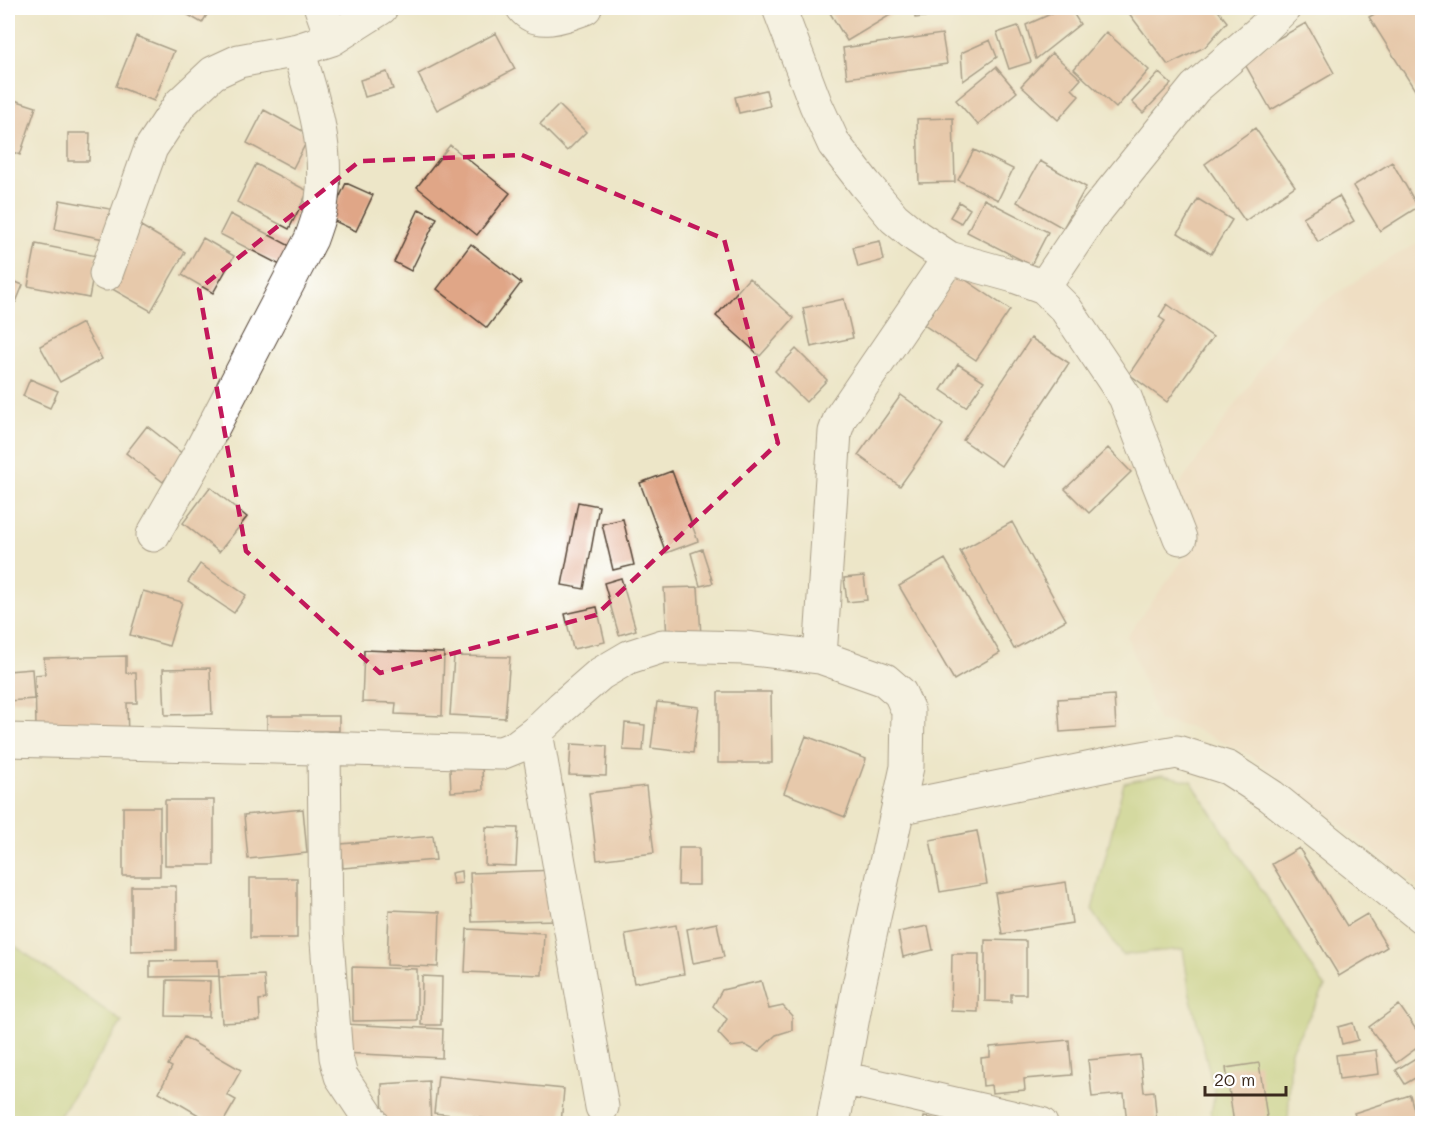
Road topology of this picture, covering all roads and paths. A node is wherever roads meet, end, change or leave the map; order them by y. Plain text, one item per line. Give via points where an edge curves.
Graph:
1 (321, 8) edge
2 (381, 8) edge
3 (523, 8) edge
4 (585, 8) edge
5 (779, 8) edge
6 (1284, 8) edge
7 (332, 39) junction
8 (298, 50) junction
9 (949, 258) junction
10 (106, 274) dead end
11 (1044, 287) junction
12 (153, 536) dead end
13 (1180, 538) dead end
14 (820, 657) junction
15 (537, 732) junction
16 (8, 740) edge
17 (324, 748) junction
18 (898, 808) junction
19 (1422, 917) edge
20 (842, 1078) junction
21 (602, 1107) dead end
22 (373, 1124) edge
23 (833, 1124) edge
24 (1041, 1124) edge

1 - 7 street
2 - 7 street
3 - 4 street via 541,18 561,17
5 - 9 street via 834,144 894,218
6 - 11 street via 1195,88 1090,217
7 - 8 street
8 - 10 street via 239,61 213,73 180,104 152,148
8 - 12 street via 314,102 323,159 322,200 311,239
9 - 11 street
9 - 14 street via 840,418 835,432
11 - 13 street via 1066,309 1125,397
14 - 15 street via 745,648 663,646 629,657 600,674
14 - 18 street via 885,680 900,693 908,711 907,767
15 - 17 street via 501,753
15 - 21 street
16 - 17 street
17 - 22 street via 326,929 336,1057 340,1076
18 - 19 street via 1177,752 1228,768 1271,796
18 - 20 street
20 - 23 street
20 - 24 street

